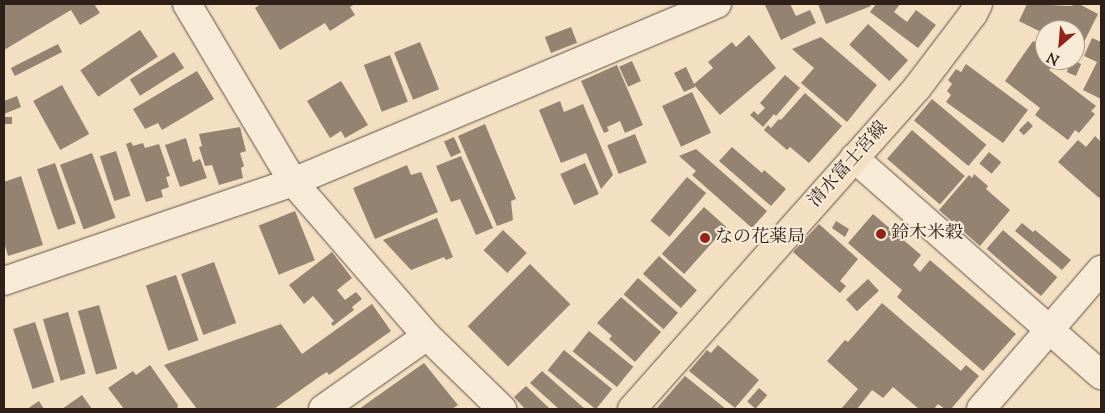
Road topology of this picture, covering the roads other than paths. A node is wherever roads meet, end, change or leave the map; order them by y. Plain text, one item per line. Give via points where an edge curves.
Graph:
1 (187, 4) edge
2 (717, 4) edge
3 (978, 4) edge
4 (854, 158) junction
5 (293, 182) junction
6 (1101, 270) edge
7 (4, 281) edge
8 (1049, 330) junction
9 (427, 336) junction
10 (1101, 375) edge
11 (323, 409) edge
12 (502, 409) edge
13 (632, 409) edge
14 (981, 409) edge

1 - 5 street
2 - 5 street
3 - 4 main road, 清水富士宮線 via 917,88
4 - 8 street
4 - 13 main road, 清水富士宮線
5 - 7 street
5 - 9 street
6 - 8 street
8 - 10 street
8 - 14 street
9 - 11 street
9 - 12 street

